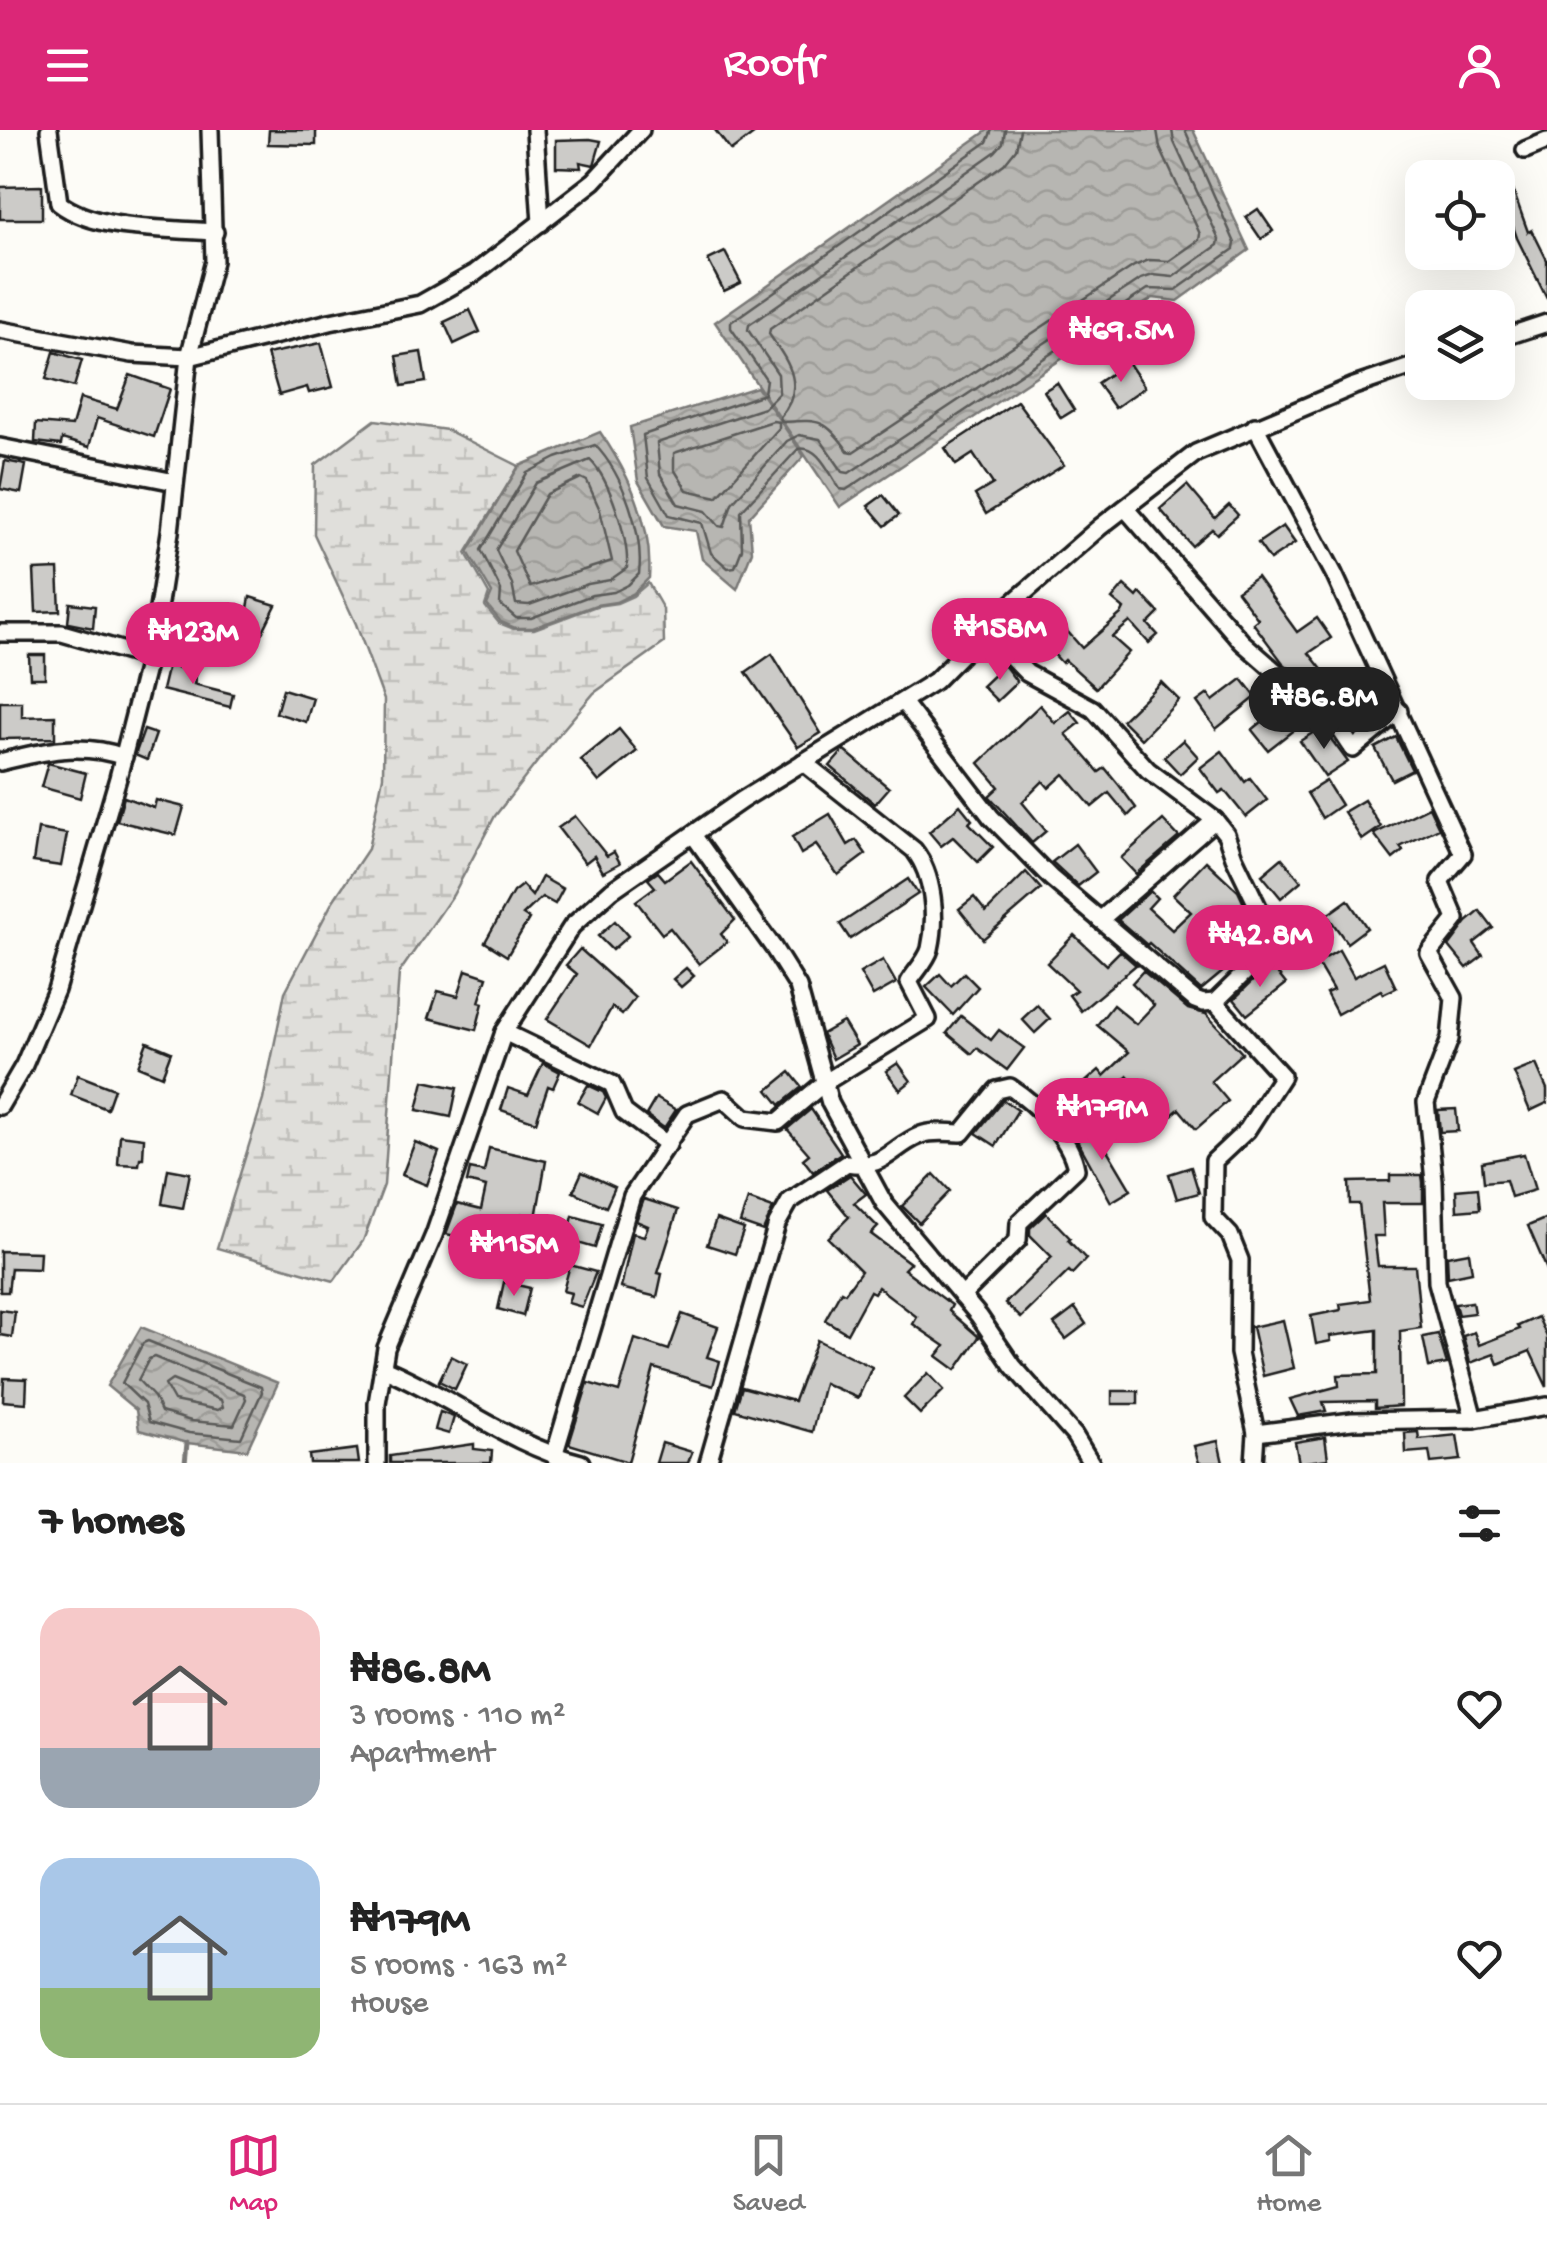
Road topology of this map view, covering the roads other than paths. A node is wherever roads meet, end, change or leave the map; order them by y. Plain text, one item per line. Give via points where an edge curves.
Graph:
1 (49, 130) edge
2 (210, 130) edge
3 (535, 130) edge
4 (641, 130) edge
5 (1547, 141) edge
6 (1525, 150) dead end
7 (541, 223) junction
8 (215, 232) junction
9 (1547, 322) edge
10 (0, 330) edge
11 (1515, 333) edge
12 (189, 357) junction
13 (1405, 369) edge
14 (1254, 426) junction
15 (0, 447) edge
16 (175, 482) junction
17 (1125, 508) junction
18 (986, 630) junction
19 (0, 633) edge
20 (148, 658) junction
21 (903, 702) junction
22 (1399, 711) junction
23 (124, 757) junction
24 (0, 762) edge
25 (803, 762) junction
26 (1215, 820) junction
27 (694, 836) junction
28 (1100, 920) junction
29 (1215, 1002) junction
30 (504, 1032) junction
31 (824, 1083) junction
32 (0, 1106) edge
33 (668, 1145) junction
34 (866, 1166) junction
35 (962, 1296) junction
36 (383, 1368) junction
37 (1547, 1406) edge
38 (1474, 1419) junction
39 (1256, 1433) junction
40 (554, 1456) junction
41 (378, 1463) edge
42 (581, 1463) edge
43 (708, 1463) edge
44 (1091, 1463) edge
45 (1254, 1463) edge

1 - 8 street via 59,203 69,211 112,224
2 - 8 street
3 - 7 street
4 - 7 street via 594,181
5 - 6 street
7 - 12 street via 420,304
8 - 12 street
9 - 11 street
10 - 12 street via 132,354
12 - 16 street
13 - 14 street
14 - 17 street via 1196,453
14 - 22 street
15 - 16 street
16 - 20 street
17 - 18 street
17 - 22 street via 1242,642 1337,725 1352,749
18 - 21 street
18 - 26 street via 1027,672 1093,709 1148,770
19 - 20 street via 62,633
20 - 23 street
21 - 25 street
21 - 28 street via 991,817
22 - 38 street via 1463,854 1440,881 1456,919 1428,953 1454,998 1450,1039 1426,1102 1437,1282
23 - 24 street via 55,749
23 - 32 street via 56,990
25 - 27 street
25 - 31 street via 914,850 932,881 930,951 909,982 928,1019
26 - 28 street
26 - 29 street via 1272,946
27 - 30 street via 612,890 572,926
27 - 31 street via 798,987
28 - 29 street via 1195,1000
29 - 39 street via 1282,1076 1247,1130 1214,1161 1213,1217 1240,1260 1240,1354
30 - 33 street via 612,1084 624,1112
30 - 36 street
31 - 33 street via 778,1122 746,1118 724,1099 706,1106 687,1114
31 - 34 street
33 - 40 street via 632,1196
34 - 35 street via 884,1203
34 - 35 street via 926,1132 962,1133 998,1090 1010,1087 1074,1153 1076,1169 1019,1223 1018,1240
34 - 43 street via 846,1163 790,1201 777,1224
35 - 44 street
36 - 40 street
36 - 41 street
37 - 38 street
38 - 39 street via 1352,1420
39 - 45 street
40 - 42 street

